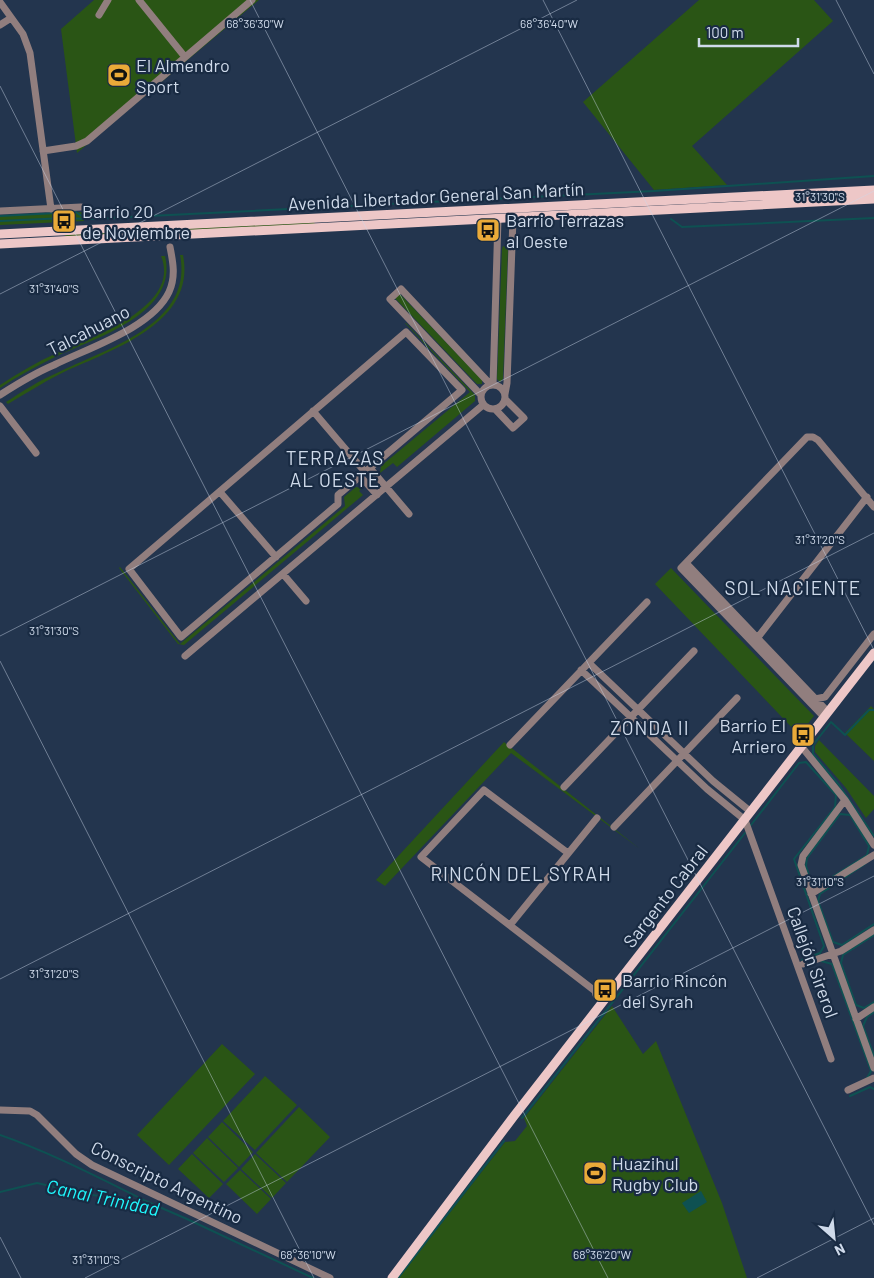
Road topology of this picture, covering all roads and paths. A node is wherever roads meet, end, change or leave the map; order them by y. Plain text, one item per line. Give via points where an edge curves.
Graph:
1 (108, 0) edge
2 (139, 0) edge
3 (252, 0) edge
4 (0, 2) edge
5 (99, 15) dead end
6 (11, 18) junction
7 (0, 25) edge
8 (184, 58) junction
9 (43, 151) junction
10 (874, 190) edge
11 (874, 200) edge
12 (81, 207) dead end
13 (51, 209) junction
14 (0, 211) edge
15 (326, 218) junction
16 (513, 218) junction
17 (498, 219) junction
18 (326, 227) junction
19 (0, 234) edge
20 (0, 244) edge
21 (170, 247) dead end
22 (492, 385) junction
23 (0, 395) edge
24 (481, 395) junction
25 (505, 397) junction
26 (483, 405) junction
27 (0, 406) edge
28 (495, 409) junction
29 (313, 411) junction
30 (36, 453) dead end
31 (365, 472) junction
32 (386, 487) junction
33 (220, 492) junction
34 (377, 495) junction
35 (867, 497) junction
36 (874, 507) edge
37 (409, 514) dead end
38 (276, 557) junction
39 (283, 574) junction
40 (306, 601) dead end
41 (646, 602) dead end
42 (874, 634) edge
43 (755, 641) junction
44 (694, 651) dead end
45 (874, 653) edge
46 (185, 656) dead end
47 (589, 663) junction
48 (581, 670) junction
49 (801, 688) junction
50 (737, 698) dead end
51 (815, 699) junction
52 (638, 710) junction
53 (826, 714) junction
54 (631, 718) junction
55 (510, 745) dead end
56 (801, 746) junction
57 (684, 754) junction
58 (677, 761) junction
59 (564, 787) dead end
60 (845, 800) junction
61 (751, 812) junction
62 (596, 818) dead end
63 (745, 820) junction
64 (614, 827) dead end
65 (874, 845) edge
66 (568, 853) junction
67 (874, 855) edge
68 (811, 894) junction
69 (510, 925) junction
70 (874, 930) edge
71 (833, 954) junction
72 (803, 964) dead end
73 (606, 999) junction
74 (874, 1007) edge
75 (856, 1018) junction
76 (831, 1059) dead end
77 (874, 1068) edge
78 (874, 1078) edge
79 (848, 1090) dead end
80 (0, 1110) edge
81 (330, 1278) edge
82 (392, 1278) edge

1 - 5 street
2 - 8 street
3 - 8 street
4 - 6 street
6 - 7 street
6 - 9 street via 23,34 30,53
8 - 9 street via 87,141
9 - 13 street
10 - 15 main road, Avenida Libertador General San Martín
11 - 16 main road, Avenida Libertador General San Martín
12 - 13 street
13 - 14 street
15 - 18 main road
15 - 19 main road, Avenida Libertador General San Martín
16 - 17 main road, Avenida Libertador General San Martín
16 - 25 street
17 - 18 main road, Avenida Libertador General San Martín
17 - 22 street
18 - 20 main road, Avenida Libertador General San Martín
21 - 23 street, Talcahuano via 173,280 168,294 157,308 120,334 54,364
22 - 24 street via 484,388
22 - 24 street via 401,289 390,299
22 - 25 street via 500,387
24 - 26 street
25 - 28 street via 500,407
25 - 28 street via 524,418 513,428
26 - 28 street
26 - 32 street
27 - 30 street
29 - 31 street
29 - 31 street via 406,332 462,390
29 - 33 street
31 - 32 street
31 - 34 street
31 - 38 street via 338,495 338,504
32 - 34 street
32 - 37 street
33 - 38 street
33 - 38 street via 129,569 181,636
34 - 39 street
35 - 36 street
35 - 43 street
35 - 43 street via 815,438 807,437 686,563
39 - 40 street
39 - 46 street
41 - 47 street
42 - 51 street via 825,697
43 - 49 street
44 - 52 street
45 - 53 main road, Sargento Cabral
47 - 48 street
47 - 52 street
48 - 54 street
48 - 55 street
49 - 51 street
49 - 53 street
50 - 57 street
51 - 53 street
52 - 54 street
52 - 57 street
53 - 56 main road, Sargento Cabral
54 - 58 street
54 - 59 street
56 - 60 street
56 - 61 main road, Sargento Cabral
57 - 58 street
57 - 61 street
58 - 63 street via 706,790
58 - 64 street
60 - 65 street
60 - 68 street via 803,856 801,865
61 - 63 main road, Sargento Cabral
62 - 66 street
63 - 73 main road, Sargento Cabral
63 - 76 street, Callejón Sirerol
66 - 69 street
66 - 69 street via 484,790 421,857
67 - 68 street
68 - 71 street
69 - 73 street via 596,995
70 - 71 street
71 - 72 street
71 - 75 street
73 - 82 main road, Sargento Cabral
74 - 75 street
75 - 77 street
78 - 79 street
80 - 81 street, Conscripto Argentino via 30,1111 92,1165

